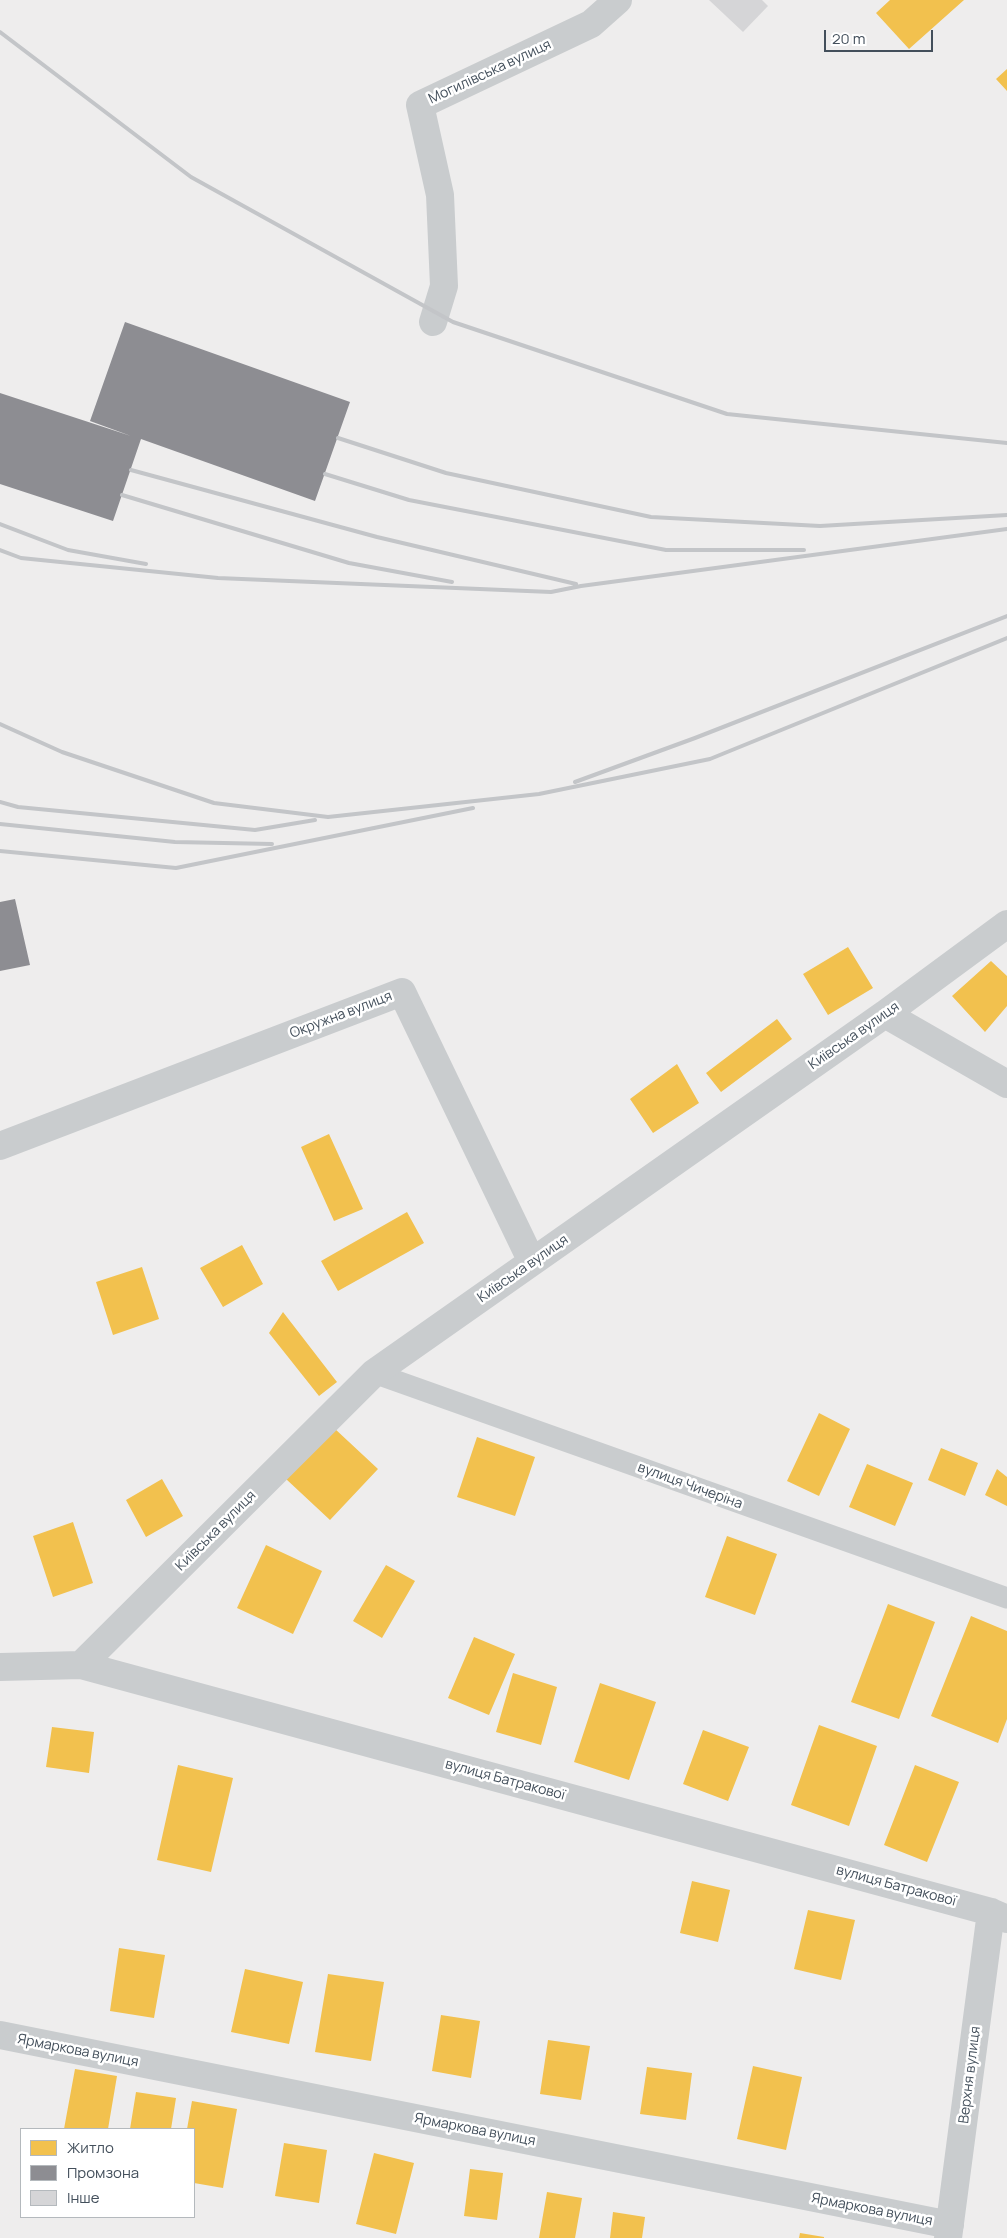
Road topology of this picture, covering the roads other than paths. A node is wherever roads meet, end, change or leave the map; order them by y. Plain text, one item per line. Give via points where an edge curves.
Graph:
1 (618, 0) edge
2 (434, 322) dead end
3 (1007, 924) edge
4 (885, 1014) junction
5 (1007, 1084) edge
6 (0, 1146) edge
7 (532, 1262) junction
8 (374, 1373) junction
9 (1007, 1598) edge
10 (81, 1664) junction
11 (0, 1667) edge
12 (999, 1915) edge
13 (0, 2035) edge
14 (949, 2232) edge

1 - 2 street, Могилівська вулиця via 591,24 420,105 440,195 444,286
3 - 4 street, Київська вулиця
4 - 5 street
4 - 7 street, Київська вулиця
6 - 7 street, Окружна вулиця via 402,992
7 - 8 street, Київська вулиця
8 - 9 lane, вулиця Чичеріна
8 - 10 street, Київська вулиця
10 - 11 street, вулиця Батракової
10 - 12 street, вулиця Батракової
12 - 14 street, Верхня вулиця
13 - 14 street, Ярмаркова вулиця

